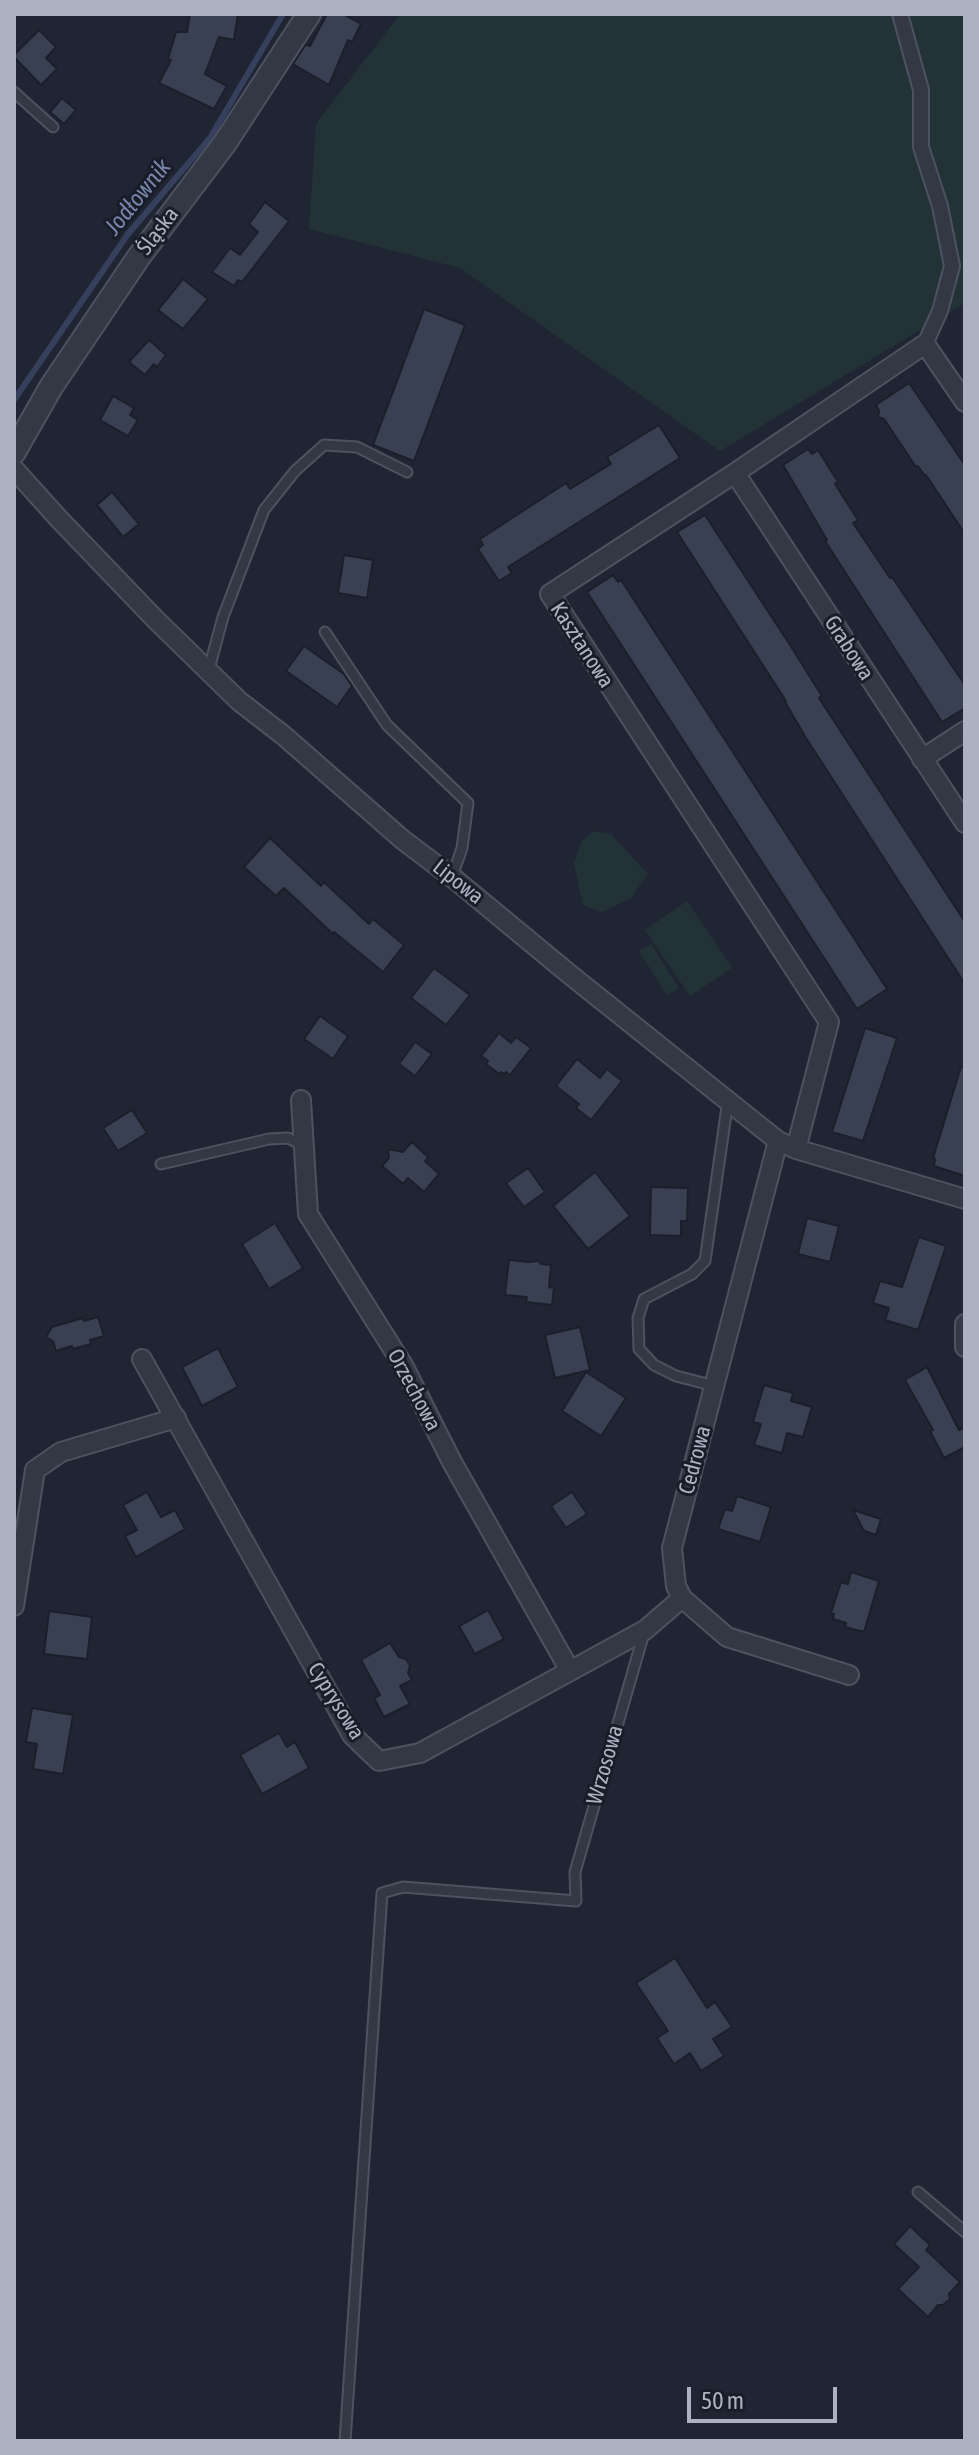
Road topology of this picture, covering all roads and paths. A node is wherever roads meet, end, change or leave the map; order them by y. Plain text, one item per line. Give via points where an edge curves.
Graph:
1 (309, 14) edge
2 (900, 14) edge
3 (14, 92) edge
4 (53, 127) dead end
5 (925, 344) junction
6 (965, 402) edge
7 (14, 452) edge
8 (14, 469) edge
9 (407, 472) dead end
10 (735, 473) junction
11 (325, 632) dead end
12 (208, 673) junction
13 (965, 731) edge
14 (922, 759) junction
15 (965, 823) edge
16 (452, 877) junction
17 (301, 1100) dead end
18 (728, 1100) junction
19 (778, 1141) junction
20 (303, 1145) junction
21 (796, 1149) junction
22 (161, 1164) dead end
23 (965, 1199) edge
24 (965, 1324) edge
25 (965, 1347) edge
26 (142, 1359) dead end
27 (715, 1386) junction
28 (176, 1418) junction
29 (682, 1598) junction
30 (14, 1606) edge
31 (645, 1630) junction
32 (569, 1669) junction
33 (849, 1675) dead end
34 (918, 2192) dead end
35 (965, 2232) edge
36 (345, 2441) edge

1 - 7 street, Śląska via 225,143 85,335
2 - 5 street via 921,90 921,147 952,266
3 - 4 lane
5 - 6 street
5 - 10 street, Kasztanowa
8 - 12 street, Lipowa
9 - 12 lane via 357,447 324,445 295,471 264,510 223,617
10 - 14 street, Grabowa
10 - 21 street, Kasztanowa via 550,594 829,1022
11 - 16 lane via 387,725 468,803
12 - 16 street, Lipowa
13 - 14 street
14 - 15 street, Grabowa
16 - 18 street, Lipowa
17 - 20 street, Orzechowa
18 - 19 street, Lipowa
18 - 27 lane via 705,1261 692,1274 644,1299 638,1318 639,1349 654,1365
19 - 21 street, Lipowa
19 - 27 street, Cedrowa
20 - 22 lane via 288,1138 269,1139
20 - 32 street, Orzechowa via 308,1214 403,1365
21 - 23 street, Lipowa
24 - 25 street
26 - 28 street, Cyprysowa
27 - 29 street, Cedrowa via 672,1548
28 - 30 street via 61,1452 35,1470
28 - 32 street, Cyprysowa via 352,1735 379,1761 420,1753
29 - 31 street, Cyprysowa
29 - 33 street via 727,1637
31 - 32 street, Cyprysowa
31 - 36 lane, Wrzosowa via 575,1872 576,1901 403,1887 382,1893
34 - 35 lane

